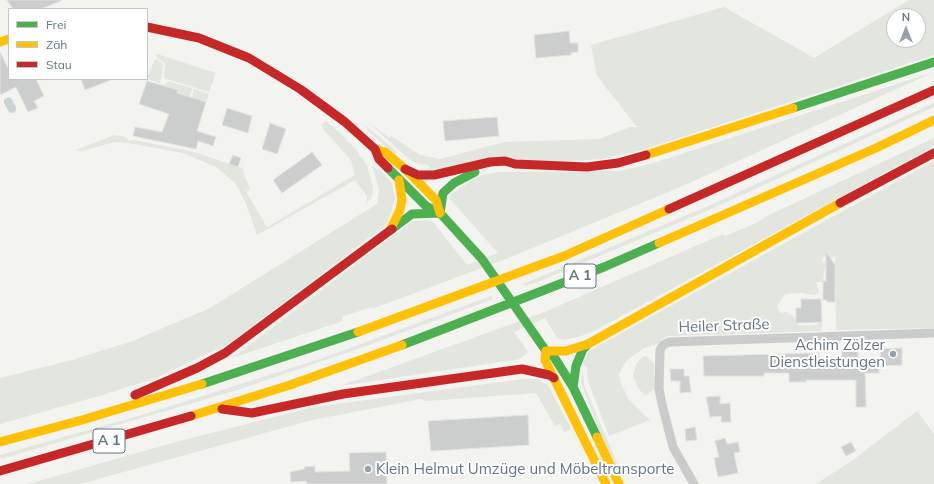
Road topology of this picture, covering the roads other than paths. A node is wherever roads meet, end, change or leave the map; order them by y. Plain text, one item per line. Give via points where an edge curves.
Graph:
1 (148, 27) edge
2 (934, 62) edge
3 (934, 90) edge
4 (934, 120) edge
5 (375, 149) junction
6 (934, 153) edge
7 (514, 164) junction
8 (405, 169) junction
9 (399, 180) junction
10 (440, 213) junction
11 (391, 228) junction
12 (934, 333) edge
13 (588, 344) junction
14 (544, 348) junction
15 (522, 369) junction
16 (554, 378) junction
17 (573, 388) junction
18 (217, 408) junction
19 (82, 420) junction
20 (0, 442) edge
21 (0, 471) edge
22 (606, 484) edge
23 (619, 484) edge
24 (694, 484) edge

1 - 5 main road via 199,38 249,58 300,89 345,122
2 - 7 main road via 682,145 618,163 587,167
3 - 19 main road, A 1 via 868,122 564,256 242,372
4 - 18 main road, A 1 via 604,267 393,349
5 - 8 main road via 385,152
5 - 9 main road via 379,159
6 - 13 main road
7 - 8 main road via 505,161 490,162 434,175 418,175
7 - 10 main road via 476,172 454,183 443,193
8 - 10 main road via 436,200
9 - 10 main road via 426,206
9 - 11 main road via 402,199 400,210
10 - 11 main road via 412,214
10 - 14 main road via 504,287
11 - 19 main road via 225,353
12 - 24 street, Heiler Straße via 669,342 663,345 660,350 659,389 673,446
13 - 14 main road via 566,351
13 - 17 main road via 576,366
14 - 15 main road
14 - 16 main road via 545,360
14 - 17 main road via 554,357
15 - 16 main road
15 - 18 main road via 343,394 252,413
16 - 22 main road
17 - 23 main road
18 - 21 main road, A 1
19 - 20 main road, A 1

